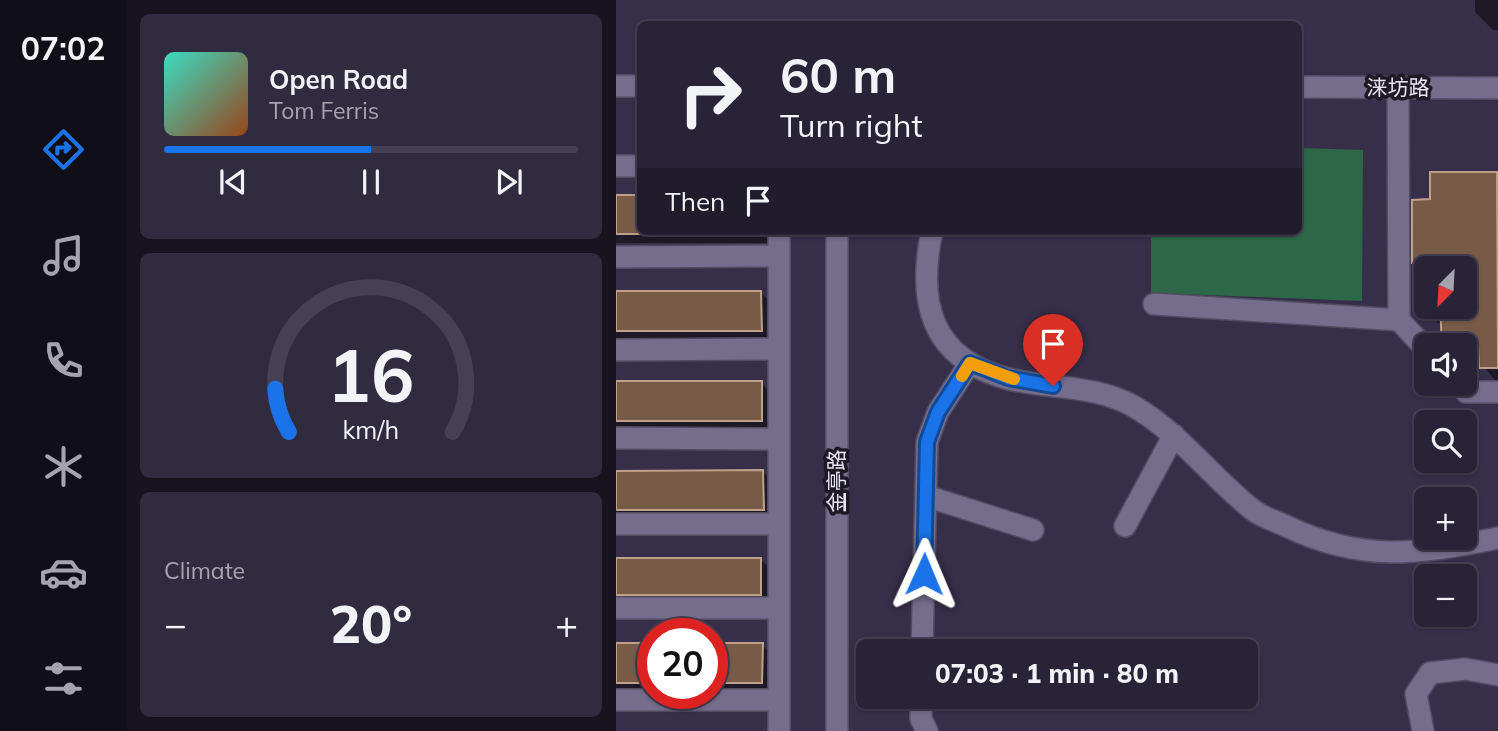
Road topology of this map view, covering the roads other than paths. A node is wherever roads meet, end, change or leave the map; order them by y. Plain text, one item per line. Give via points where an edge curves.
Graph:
1 (616, 86) edge
2 (637, 86) edge
3 (1302, 88) edge
4 (1398, 88) junction
5 (1498, 88) edge
6 (616, 166) edge
7 (637, 166) edge
8 (779, 235) edge
9 (837, 235) edge
10 (931, 235) edge
11 (779, 256) junction
12 (616, 257) edge
13 (1154, 304) dead end
14 (1399, 320) junction
15 (1414, 336) edge
16 (779, 349) junction
17 (616, 350) edge
18 (970, 363) junction
19 (1477, 392) edge
20 (1498, 392) edge
21 (1174, 435) junction
22 (616, 438) edge
23 (779, 439) junction
24 (926, 496) junction
25 (616, 524) edge
26 (779, 524) junction
27 (1125, 526) dead end
28 (1033, 530) dead end
29 (1498, 538) edge
30 (616, 608) edge
31 (779, 608) junction
32 (922, 639) edge
33 (1498, 675) edge
34 (616, 700) edge
35 (779, 700) junction
36 (920, 709) edge
37 (779, 731) edge
38 (837, 731) edge
39 (927, 731) edge
40 (1423, 731) edge

1 - 2 street
3 - 4 street, 涞坊路
4 - 5 street, 涞坊路
4 - 14 street
6 - 7 street
8 - 11 street
9 - 38 street, 金亭路
10 - 18 street via 925,264 926,301 940,336
11 - 12 street
11 - 16 street
13 - 14 street
14 - 15 street
16 - 17 street
16 - 23 street
18 - 21 street via 1008,378 1098,393 1130,404
18 - 24 street via 938,412 927,442
19 - 20 street
21 - 27 street
21 - 29 street via 1255,511 1318,541 1391,554
22 - 23 street
23 - 26 street
24 - 28 street
24 - 32 street
25 - 26 street
26 - 31 street
30 - 31 street
31 - 35 street
33 - 40 street via 1465,669 1430,673 1416,694
34 - 35 street
35 - 37 street
36 - 39 street

